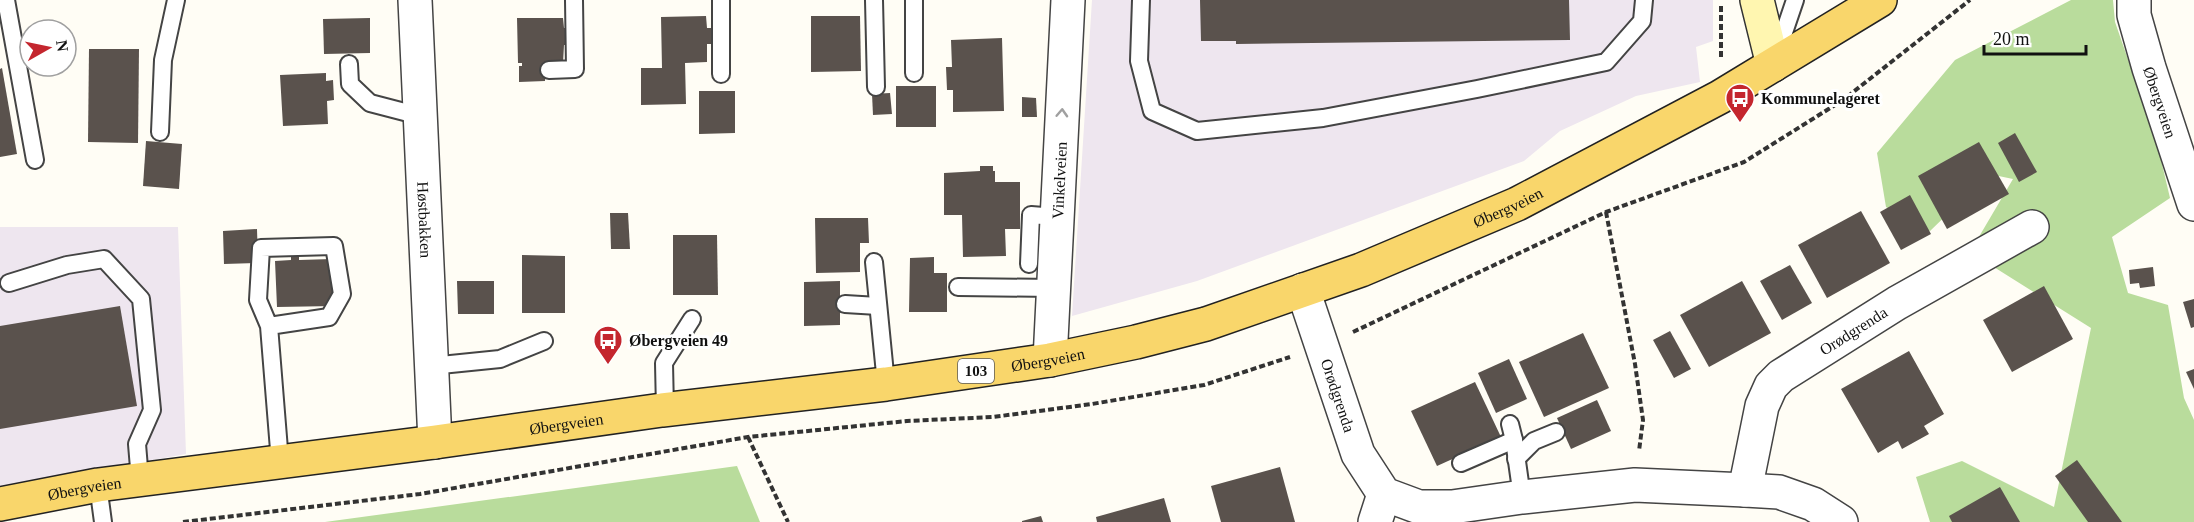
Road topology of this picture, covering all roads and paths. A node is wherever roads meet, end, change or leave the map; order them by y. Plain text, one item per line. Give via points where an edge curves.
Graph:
1 (6, 0) edge
2 (176, 0) edge
3 (415, 0) edge
4 (574, 0) edge
5 (721, 0) edge
6 (874, 0) edge
7 (914, 0) edge
8 (1068, 0) edge
9 (1141, 0) edge
10 (1644, 0) edge
11 (1721, 0) edge
12 (1757, 0) edge
13 (1795, 0) edge
14 (1880, 0) edge
15 (2134, 0) edge
16 (349, 64) dead end
17 (1773, 65) junction
18 (549, 70) dead end
19 (914, 73) dead end
20 (721, 74) dead end
21 (876, 87) dead end
22 (1720, 97) junction
23 (420, 116) junction
24 (160, 132) dead end
25 (35, 160) dead end
26 (2194, 204) edge
27 (1606, 212) dead end
28 (1056, 217) junction
29 (2032, 227) dead end
30 (874, 262) dead end
31 (1029, 264) dead end
32 (9, 283) dead end
33 (958, 287) dead end
34 (1053, 288) junction
35 (1303, 290) junction
36 (845, 304) dead end
37 (878, 306) junction
38 (692, 319) dead end
39 (268, 326) junction
40 (544, 341) dead end
41 (1050, 360) junction
42 (431, 366) junction
43 (886, 384) junction
44 (665, 410) junction
45 (1556, 432) dead end
46 (748, 437) dead end
47 (435, 442) junction
48 (1516, 459) junction
49 (280, 462) junction
50 (1461, 463) dead end
51 (140, 480) junction
52 (98, 485) junction
53 (1635, 485) junction
54 (1745, 490) junction
55 (1522, 497) junction
56 (0, 504) edge
57 (1379, 508) edge
58 (103, 522) edge
59 (788, 522) edge
60 (1841, 522) edge

1 - 25 lane
2 - 24 lane via 163,60
3 - 23 street, Høstbakken
4 - 18 lane via 575,69
5 - 20 lane
6 - 21 lane
7 - 19 lane
28 -> 8 street, Vinkelveien
9 - 10 lane via 1139,61 1152,111 1197,131 1323,118 1606,62 1642,21
11 - 22 path
12 - 17 street
13 - 17 lane
14 - 17 main road, Øbergveien / 103
15 - 26 street, Øbergveien via 2134,15 2149,69
16 - 23 lane via 350,84 370,103
17 - 22 main road, Øbergveien / 103
22 - 35 main road, Øbergveien / 103 via 1517,204 1404,254
23 - 42 street, Høstbakken
27 - 53 path via 1643,420
28 - 31 lane via 1031,216
28 - 34 street, Vinkelveien
29 - 54 street, Orødgrenda via 1896,303 1781,376 1771,386 1762,406
30 - 37 lane
32 - 51 lane via 67,265 104,259 141,299 152,410 137,444
33 - 34 lane
34 - 41 street, Vinkelveien
35 - 41 main road, Øbergveien / 103 via 1206,324
35 - 57 street, Orødgrenda
36 - 37 lane
37 - 43 lane
38 - 44 lane via 664,363
39 - 39 lane via 329,317 342,294 334,246 261,248 258,300
39 - 49 lane
40 - 42 lane via 500,359
41 - 43 main road, Øbergveien / 103
42 - 47 street, Høstbakken
43 - 44 main road, Øbergveien / 103
44 - 47 main road, Øbergveien / 103
45 - 48 lane via 1534,441
46 - 59 path
47 - 49 main road, Øbergveien / 103
48 - 50 lane via 1512,432
48 - 55 lane
49 - 51 main road, Øbergveien / 103
51 - 52 main road, Øbergveien / 103
52 - 56 main road, Øbergveien / 103
52 - 58 lane
53 - 54 street, Orødgrenda
53 - 55 street, Orødgrenda
54 - 60 street, Orødgrenda via 1779,492 1813,504
55 - 57 street, Orødgrenda via 1452,507

